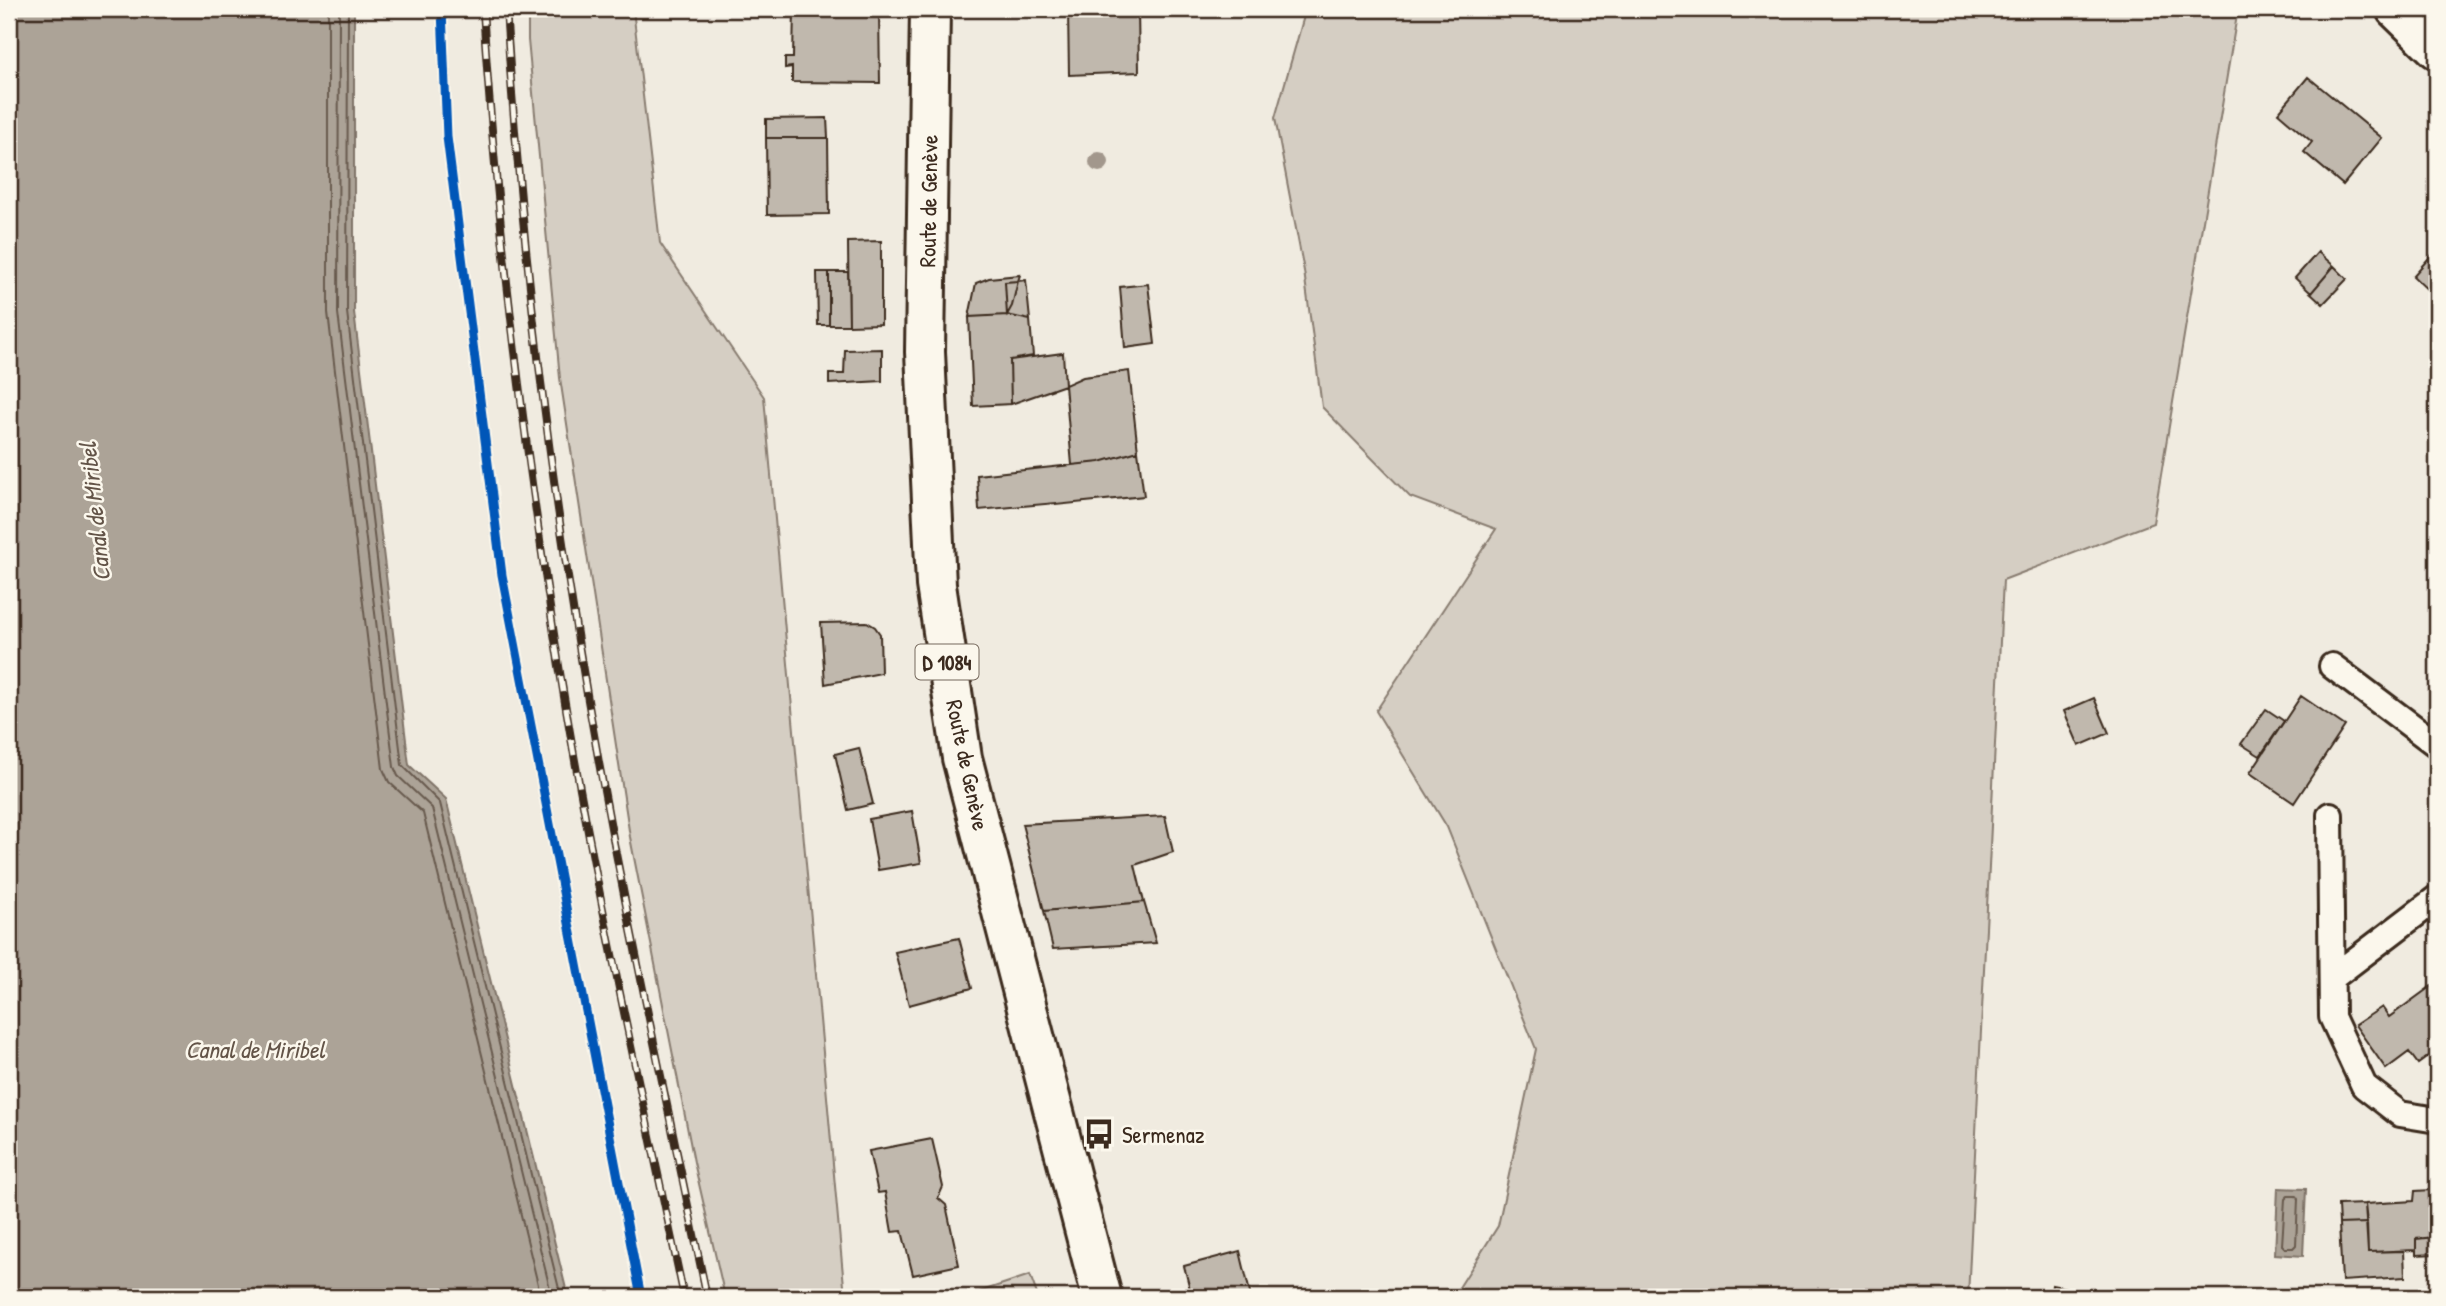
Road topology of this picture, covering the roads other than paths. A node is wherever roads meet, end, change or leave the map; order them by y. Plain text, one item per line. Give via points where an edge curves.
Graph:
1 (930, 9) edge
2 (2396, 9) edge
3 (2437, 49) edge
4 (2332, 666) dead end
5 (2437, 745) edge
6 (2330, 815) dead end
7 (2437, 898) edge
8 (2332, 978) junction
9 (2437, 1120) edge
10 (1102, 1297) edge

1 - 10 main road, Route de Genève / D 1084 via 925,352 936,585 962,758
2 - 3 main road
4 - 5 lane
6 - 8 lane
7 - 8 lane
8 - 9 lane via 2332,1017 2364,1086 2400,1114

